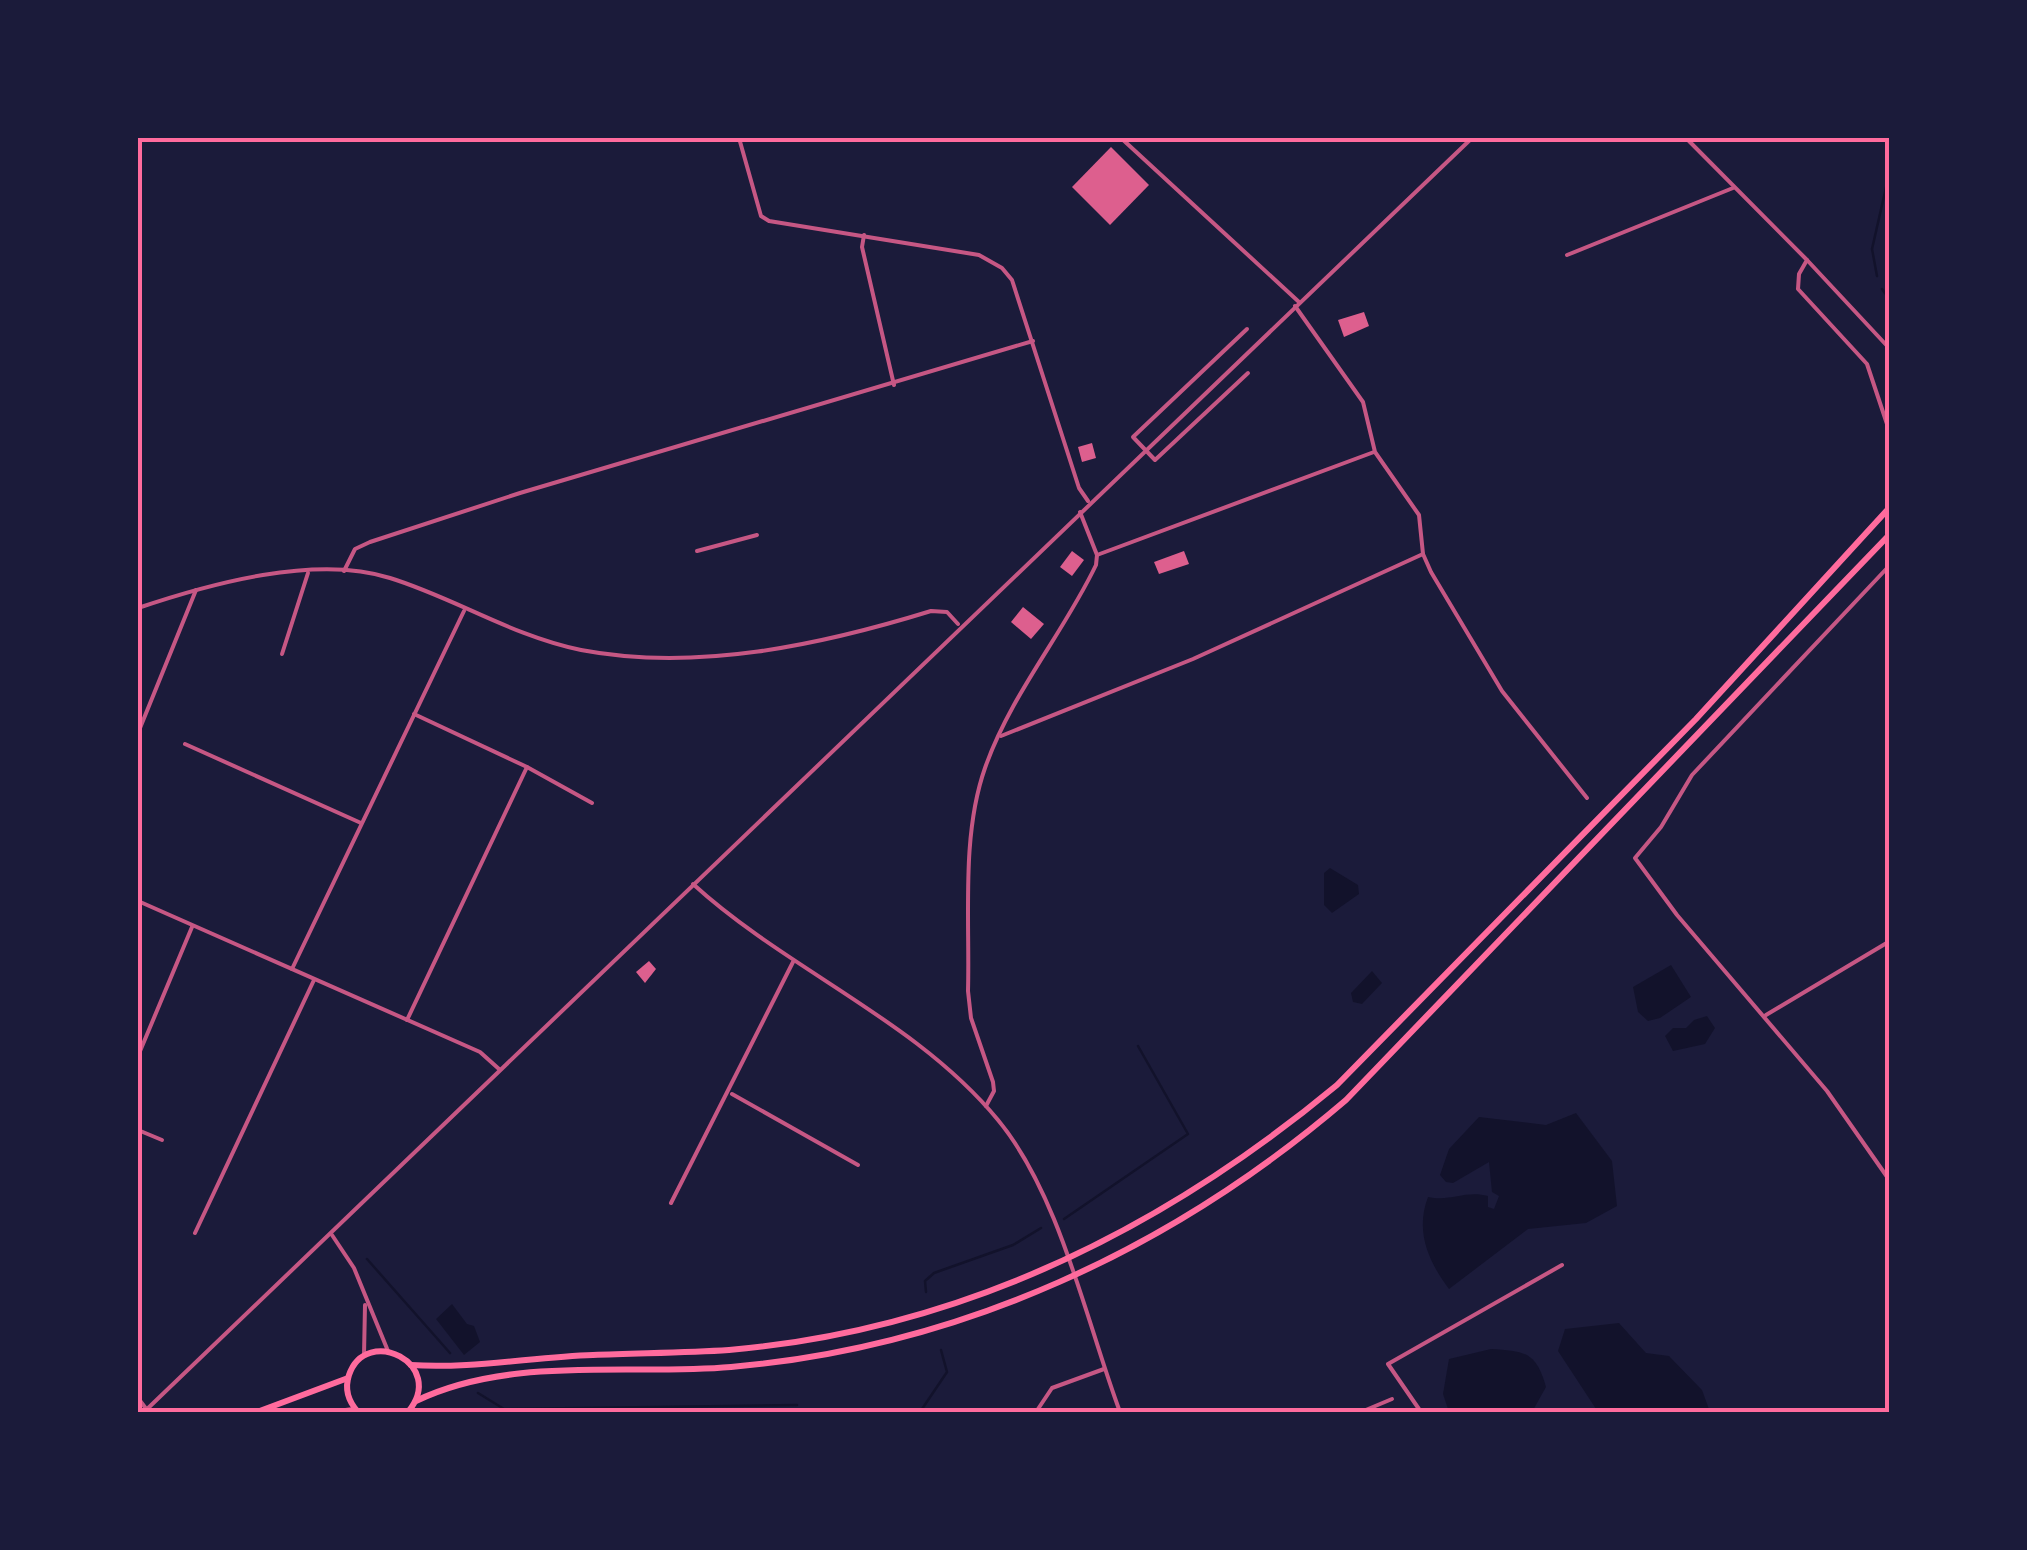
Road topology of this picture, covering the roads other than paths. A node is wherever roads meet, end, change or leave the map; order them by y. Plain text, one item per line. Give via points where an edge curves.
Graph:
1 (740, 138) edge
2 (1121, 138) edge
3 (1472, 138) edge
4 (1686, 138) edge
5 (1733, 188) junction
6 (864, 235) junction
7 (1567, 255) dead end
8 (1806, 260) junction
9 (1297, 304) junction
10 (1247, 329) dead end
11 (1033, 342) junction
12 (1890, 349) edge
13 (1248, 374) dead end
14 (894, 384) junction
15 (1890, 432) edge
16 (1143, 450) junction
17 (1374, 452) junction
18 (1090, 502) junction
19 (1890, 507) edge
20 (1080, 512) junction
21 (1890, 534) edge
22 (757, 535) dead end
23 (697, 551) dead end
24 (1423, 554) junction
25 (1097, 556) junction
26 (1890, 565) edge
27 (344, 571) junction
28 (308, 573) junction
29 (196, 590) junction
30 (138, 608) edge
31 (464, 611) junction
32 (959, 625) junction
33 (282, 654) dead end
34 (414, 714) junction
35 (138, 733) edge
36 (998, 737) junction
37 (185, 744) dead end
38 (527, 767) junction
39 (1586, 798) dead end
40 (592, 803) dead end
41 (361, 823) junction
42 (692, 884) junction
43 (138, 901) edge
44 (192, 927) junction
45 (1890, 941) edge
46 (794, 960) junction
47 (292, 969) junction
48 (314, 980) junction
49 (1766, 1016) junction
50 (408, 1020) junction
51 (138, 1056) edge
52 (500, 1069) junction
53 (730, 1094) junction
54 (986, 1106) junction
55 (138, 1130) edge
56 (162, 1140) dead end
57 (858, 1165) dead end
58 (1890, 1181) edge
59 (671, 1202) dead end
60 (195, 1234) dead end
61 (332, 1234) junction
62 (1562, 1265) dead end
63 (365, 1300) junction
64 (388, 1351) junction
65 (364, 1356) junction
66 (411, 1365) junction
67 (1104, 1369) junction
68 (348, 1378) junction
69 (138, 1398) edge
70 (1392, 1398) dead end
71 (416, 1401) junction
72 (145, 1411) edge
73 (356, 1411) edge
74 (257, 1412) edge
75 (336, 1412) edge
76 (408, 1412) edge
77 (1036, 1412) edge
78 (1120, 1412) edge
79 (1361, 1412) edge
80 (1421, 1412) edge

1 - 6 street via 761,216
2 - 9 street
3 - 9 street
4 - 5 street
5 - 7 street
5 - 8 street
6 - 11 street via 991,259 1012,280
6 - 14 street
8 - 12 street
8 - 15 street via 1798,290 1867,364
9 - 16 street
9 - 17 street via 1363,402
10 - 16 street via 1136,433 1132,438
11 - 14 street
11 - 18 street
13 - 16 street via 1155,460
14 - 27 street via 370,542 355,549
16 - 18 street
17 - 24 street via 1419,515
17 - 25 street
18 - 20 street
19 - 66 main road via 1696,719 1337,1086 1208,1184 1037,1275 892,1321 776,1344
20 - 25 street
20 - 32 street
21 - 71 main road via 1346,1100 1223,1196 1104,1264 945,1325 825,1354 730,1367 497,1378
22 - 23 street
24 - 36 street
24 - 39 street via 1502,691
25 - 36 street
26 - 49 street via 1692,775 1635,858
27 - 28 street
27 - 31 street via 394,578
28 - 29 street
28 - 33 street
29 - 30 street
29 - 35 street
31 - 32 street via 575,648 667,657 770,649 931,611 947,612
31 - 34 street
32 - 42 street
34 - 38 street
34 - 41 street
36 - 54 street via 974,814 968,991 993,1082
37 - 41 street
38 - 40 street
38 - 50 street
41 - 47 street
42 - 46 street
42 - 52 street
43 - 44 street
44 - 47 street
44 - 51 street
45 - 49 street
46 - 53 street
46 - 54 street via 942,1064
47 - 48 street
48 - 50 street
48 - 60 street
49 - 58 street
50 - 52 street via 480,1052
52 - 61 street
53 - 57 street
53 - 59 street
54 - 67 street via 1033,1173
55 - 56 street
61 - 63 street
61 - 72 street
62 - 80 street via 1388,1364
63 - 64 street
63 - 65 street
64 - 65 main road
64 - 66 main road
65 - 68 main road
66 - 71 main road via 418,1378
67 - 77 street via 1052,1388
67 - 78 street
68 - 73 main road
68 - 74 main road
69 - 72 street
70 - 79 street
71 - 76 main road
73 - 75 main road

